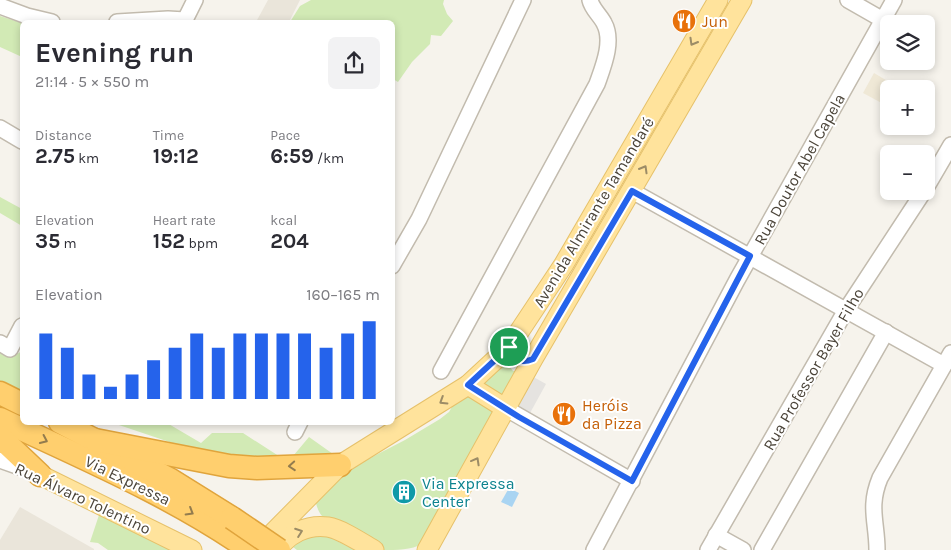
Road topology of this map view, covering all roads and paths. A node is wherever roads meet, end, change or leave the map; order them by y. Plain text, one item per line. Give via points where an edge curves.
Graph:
1 (195, 0) edge
2 (523, 0) edge
3 (590, 0) edge
4 (718, 0) edge
5 (742, 0) edge
6 (848, 0) edge
7 (894, 0) edge
8 (0, 6) edge
9 (886, 15) edge
10 (880, 18) edge
11 (46, 20) edge
12 (142, 20) edge
13 (179, 20) edge
14 (185, 20) edge
15 (880, 25) edge
16 (0, 128) edge
17 (20, 140) edge
18 (951, 145) edge
19 (935, 173) edge
20 (632, 191) junction
21 (918, 200) edge
22 (750, 256) junction
23 (395, 261) edge
24 (846, 310) junction
25 (20, 328) edge
26 (886, 332) junction
27 (5, 346) edge
28 (509, 347) junction
29 (533, 359) junction
30 (948, 359) edge
31 (441, 371) dead end
32 (468, 385) junction
33 (0, 393) edge
34 (20, 403) edge
35 (505, 408) junction
36 (0, 419) edge
37 (66, 425) edge
38 (0, 437) edge
39 (95, 440) junction
40 (0, 460) edge
41 (340, 465) junction
42 (40, 474) junction
43 (632, 481) junction
44 (310, 494) junction
45 (230, 526) junction
46 (329, 527) junction
47 (716, 535) junction
48 (192, 550) edge
49 (250, 550) edge
50 (256, 550) edge
51 (278, 550) edge
52 (374, 550) edge
53 (427, 550) edge
54 (594, 550) edge
55 (708, 550) edge
56 (743, 550) edge
57 (762, 550) edge
58 (877, 550) edge

1 - 14 street
2 - 23 street via 424,210
3 - 31 street via 608,34 597,84
4 -> 28 main road, Avenida Almirante Tamandaré via 564,264
20 -> 5 main road, Avenida Almirante Tamandaré
6 - 10 street
7 - 9 street, Rua Doutor Abel Capela
8 - 11 street
12 - 13 street
15 - 22 street, Rua Doutor Abel Capela
16 - 17 street
18 - 19 street
20 - 22 street
20 - 29 main road, Avenida Almirante Tamandaré
21 - 24 street, Rua Professor Bayer Filho
22 - 24 street
22 - 43 street, Rua Doutor Abel Capela
24 - 26 street
24 - 47 street, Rua Professor Bayer Filho
25 - 27 street
26 - 30 street
26 - 57 street
28 - 29 main road via 517,361
28 - 32 main road, Avenida Almirante Tamandaré
29 - 35 main road, Avenida Almirante Tamandaré
30 - 58 street via 875,490
32 - 35 main road
32 -> 41 main road, Avenida Almirante Tamandaré
33 - 34 highway
35 - 43 street
53 -> 35 main road, Avenida Almirante Tamandaré
36 -> 45 highway, Via Expressa
37 - 39 highway, Via Expressa
38 - 42 highway
41 -> 39 highway via 230,466
39 - 45 highway, Via Expressa via 194,493
40 - 42 street, Rua Álvaro Tolentino
41 - 44 main road, Avenida Almirante Tamandaré
42 - 48 main road, Rua Álvaro Tolentino
43 - 54 street, Rua Doutor Abel Capela
44 - 46 main road via 315,513
44 - 50 main road, Avenida Almirante Tamandaré
45 - 49 highway, Via Expressa
45 - 51 highway, Via Expressa, bridge
51 -> 46 main road via 284,540 295,532
46 - 52 main road
47 - 55 street, Rua Professor Bayer Filho
47 - 56 street

